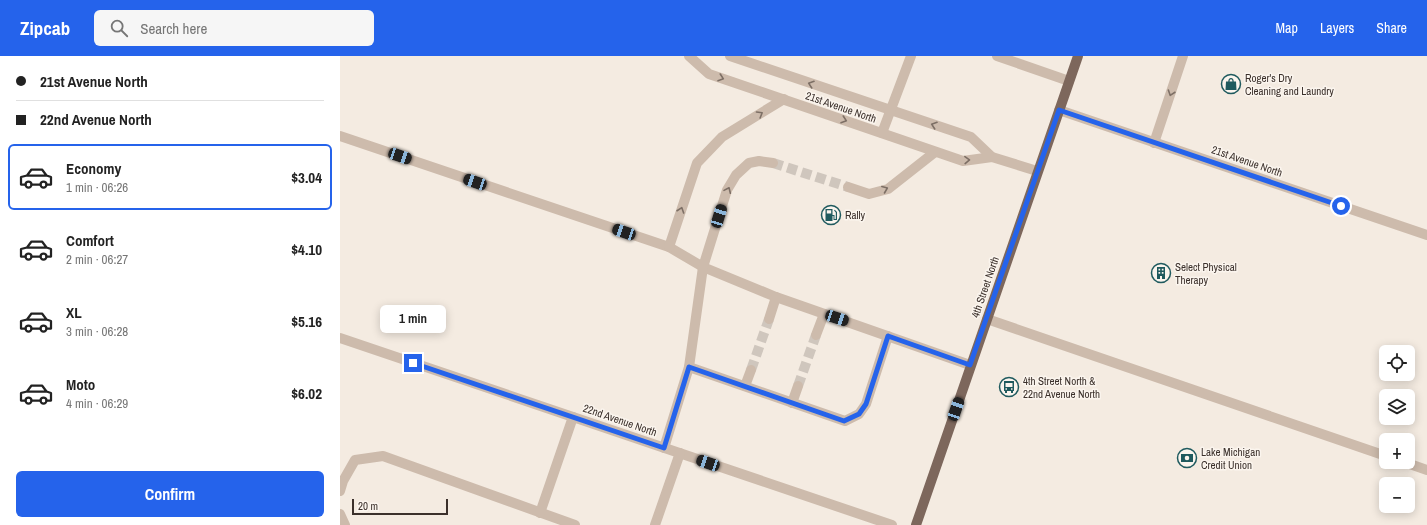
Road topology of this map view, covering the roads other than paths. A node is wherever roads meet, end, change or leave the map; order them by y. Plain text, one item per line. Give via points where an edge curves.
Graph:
1 (689, 56) edge
2 (730, 56) edge
3 (911, 56) edge
4 (997, 56) edge
5 (1078, 56) edge
6 (1184, 56) edge
7 (1069, 81) junction
8 (784, 100) junction
9 (890, 110) junction
10 (1059, 110) junction
11 (882, 133) junction
12 (340, 136) edge
13 (1154, 143) junction
14 (935, 152) junction
15 (992, 157) junction
16 (774, 163) tunnel mouth
17 (1037, 171) junction
18 (848, 187) tunnel mouth
19 (1427, 235) edge
20 (669, 247) junction
21 (703, 268) junction
22 (776, 297) junction
23 (824, 314) junction
24 (769, 319) tunnel mouth
25 (987, 319) junction
26 (816, 336) tunnel mouth
27 (888, 336) junction
28 (340, 338) edge
29 (970, 365) junction
30 (689, 367) junction
31 (751, 370) tunnel mouth
32 (745, 386) junction
33 (798, 386) tunnel mouth
34 (792, 403) junction
35 (573, 417) junction
36 (664, 448) junction
37 (680, 453) junction
38 (1379, 454) edge
39 (1415, 466) edge
40 (1427, 470) edge
41 (340, 491) edge
42 (540, 513) junction
43 (340, 514) edge
44 (345, 525) edge
45 (575, 525) edge
46 (655, 525) edge
47 (892, 525) edge
48 (916, 525) edge

1 -> 8 street, 21st Avenue North via 709,74
9 -> 2 street, 21st Avenue North
3 - 9 street
4 - 7 street
5 - 7 main road, 4th Street North
6 -> 13 street
7 - 10 main road, 4th Street North
8 -> 11 street, 21st Avenue North
20 -> 8 street via 697,163 722,137
9 - 11 street
15 -> 9 street, 21st Avenue North via 971,137
10 - 13 street, 21st Avenue North
10 - 17 main road, 4th Street North
11 - 14 street, 21st Avenue North
12 - 20 street
13 - 19 street, 21st Avenue North
14 -> 15 street, 21st Avenue North via 964,161
18 -> 14 street via 869,194 888,189
15 - 17 street, 21st Avenue North
21 -> 16 street via 727,190 736,175 749,163
17 - 25 main road, 4th Street North
20 - 21 street
21 - 22 street
21 - 30 street
22 - 23 street
22 - 24 street
23 - 26 street
23 - 27 street
25 - 29 main road, 4th Street North
25 - 38 street
27 - 29 street
27 - 34 street via 866,404 859,414 844,421
28 - 35 street, 22nd Avenue North
29 - 48 main road, 4th Street North
30 - 32 street
30 - 36 street
31 - 32 street
32 - 34 street
33 - 34 street
35 - 36 street, 22nd Avenue North
35 - 42 street
36 - 37 street, 22nd Avenue North
37 - 46 street
37 - 47 street, 22nd Avenue North
39 - 40 street
41 - 42 street via 355,460 383,456
42 - 45 street
43 - 44 street

